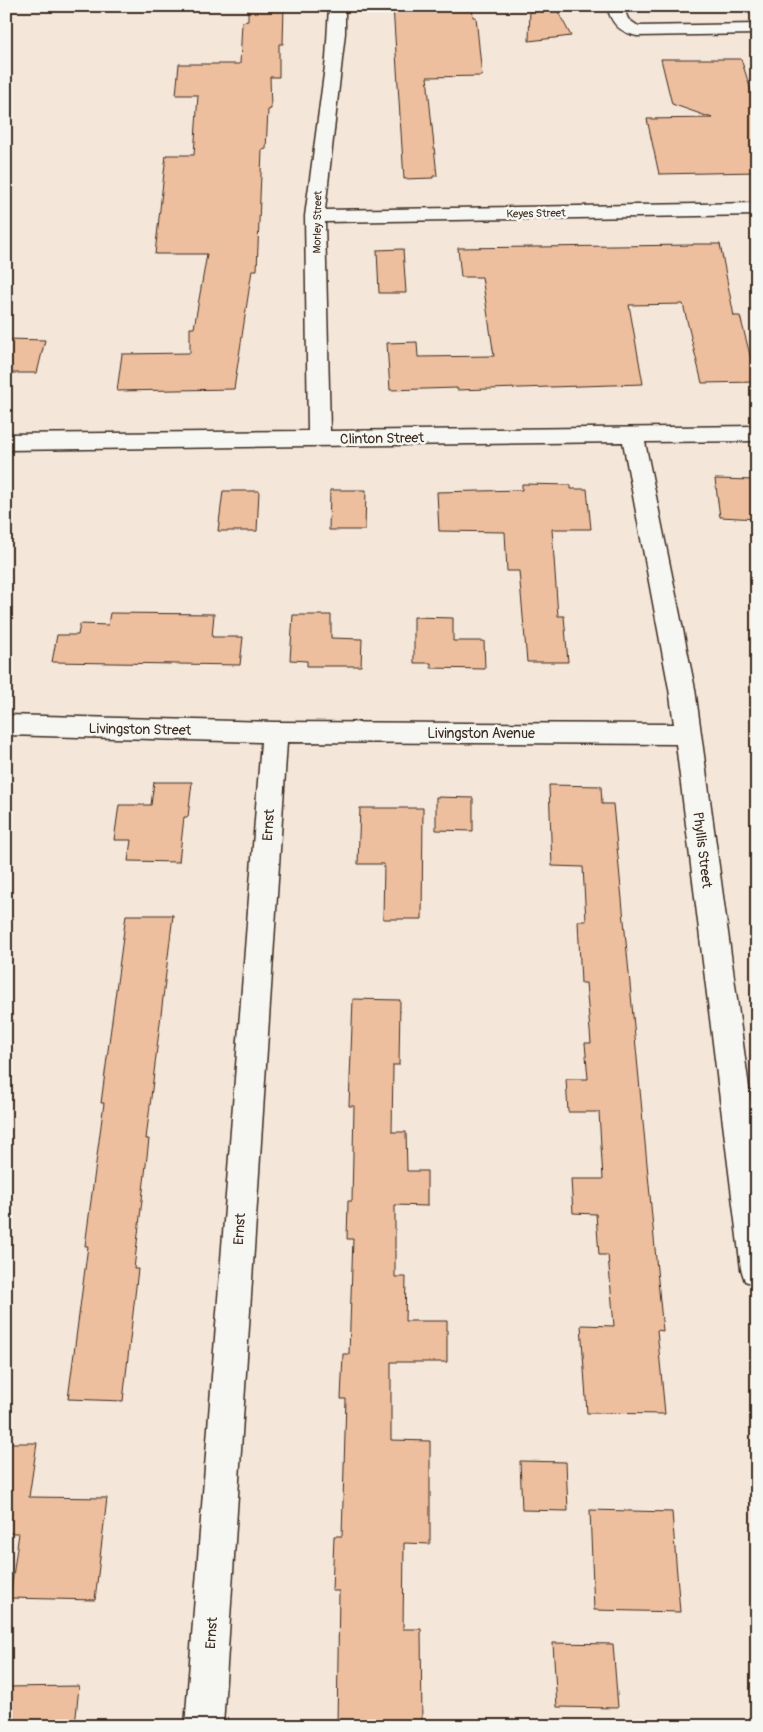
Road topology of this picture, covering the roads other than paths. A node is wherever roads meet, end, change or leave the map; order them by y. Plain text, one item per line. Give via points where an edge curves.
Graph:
1 (336, 6) edge
2 (617, 14) edge
3 (757, 29) edge
4 (757, 209) edge
5 (315, 216) junction
6 (757, 433) edge
7 (632, 434) junction
8 (319, 439) junction
9 (6, 442) edge
10 (6, 725) edge
11 (275, 732) junction
12 (688, 734) junction
13 (757, 1269) edge
14 (204, 1726) edge

1 - 5 street, Morley Street via 335,63
2 - 3 street via 627,28 654,32
4 - 5 street, Keyes Street
5 - 8 street, Morley Street
6 - 7 street, Clinton Street
7 - 8 street, Clinton Street
7 - 12 street, Phyllis Street
8 - 9 street, Clinton Street
10 - 11 street, Livingston Street
11 - 12 street, Livingston Avenue
11 - 14 street, Ernst
12 - 13 street, Phyllis Street

